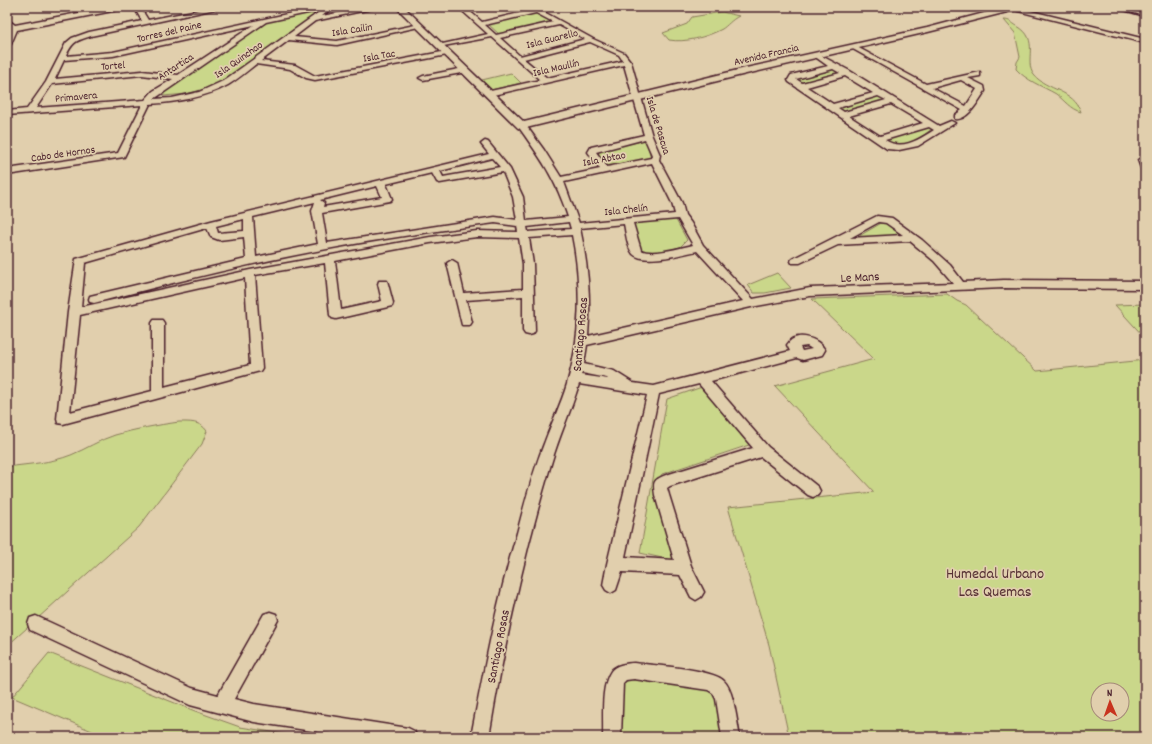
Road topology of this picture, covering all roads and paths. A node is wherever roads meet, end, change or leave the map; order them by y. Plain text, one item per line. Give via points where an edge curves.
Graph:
1 (98, 7) edge
2 (124, 7) edge
3 (137, 7) edge
4 (222, 7) edge
5 (327, 7) edge
6 (330, 7) edge
7 (378, 7) edge
8 (400, 7) edge
9 (461, 7) edge
10 (530, 7) edge
11 (996, 7) edge
12 (1012, 7) edge
13 (1027, 7) edge
14 (1116, 7) edge
15 (537, 11) junction
16 (1145, 14) edge
17 (267, 19) junction
18 (312, 20) junction
19 (146, 23) junction
20 (560, 23) junction
21 (480, 24) junction
22 (10, 25) edge
23 (420, 26) junction
24 (494, 36) junction
25 (1145, 36) edge
26 (287, 38) junction
27 (591, 40) junction
28 (1145, 41) edge
29 (845, 42) junction
30 (7, 44) edge
31 (440, 46) junction
32 (853, 47) junction
33 (447, 53) junction
34 (816, 55) junction
35 (802, 56) junction
36 (62, 58) junction
37 (519, 58) junction
38 (253, 62) junction
39 (627, 62) junction
40 (835, 66) junction
41 (464, 70) junction
42 (847, 73) junction
43 (977, 74) dead end
44 (177, 78) junction
45 (423, 78) dead end
46 (962, 78) junction
47 (544, 80) junction
48 (50, 82) junction
49 (801, 86) junction
50 (925, 87) junction
51 (880, 93) junction
52 (489, 94) junction
53 (637, 95) junction
54 (892, 101) junction
55 (147, 102) junction
56 (832, 107) junction
57 (968, 110) junction
58 (30, 111) junction
59 (7, 113) edge
60 (843, 115) junction
61 (519, 123) junction
62 (929, 124) junction
63 (938, 129) junction
64 (648, 136) junction
65 (879, 139) junction
66 (485, 144) dead end
67 (121, 155) joint
68 (494, 156) junction
69 (1145, 158) edge
70 (655, 160) junction
71 (1145, 168) edge
72 (506, 169) junction
73 (435, 170) junction
74 (605, 170) junction
75 (7, 172) edge
76 (558, 180) junction
77 (381, 184) junction
78 (320, 198) junction
79 (318, 211) junction
80 (248, 215) junction
81 (680, 216) junction
82 (628, 221) junction
83 (211, 224) junction
84 (575, 226) junction
85 (523, 230) junction
86 (249, 233) junction
87 (912, 238) junction
88 (836, 242) junction
89 (323, 247) junction
90 (699, 247) junction
91 (330, 258) junction
92 (796, 261) dead end
93 (452, 263) dead end
94 (250, 267) junction
95 (383, 284) dead end
96 (960, 285) junction
97 (1145, 285) edge
98 (528, 292) junction
99 (461, 297) junction
100 (751, 303) junction
101 (75, 308) junction
102 (466, 322) dead end
103 (158, 323) dead end
104 (529, 332) dead end
105 (581, 342) junction
106 (797, 354) dead end
107 (576, 373) junction
108 (702, 380) junction
109 (654, 392) junction
110 (158, 393) junction
111 (763, 451) junction
112 (813, 491) dead end
113 (615, 564) junction
114 (684, 568) junction
115 (611, 585) dead end
116 (696, 592) dead end
117 (270, 620) dead end
118 (36, 624) dead end
119 (222, 704) junction
120 (408, 737) edge
121 (480, 737) edge
122 (612, 737) edge
123 (731, 737) edge

1 - 22 main road
2 - 22 main road
3 - 19 street
4 - 19 street
5 - 17 street, Torres del Paine via 279,14
6 - 18 street, Isla Quinchao
7 - 18 street
8 - 23 street, Santiago Rosas
9 - 21 street
10 - 15 street
11 - 29 street, Avenida Francia
12 - 28 street
12 - 32 street, Avenida Francia
13 - 25 street
14 - 16 street
15 - 20 street
15 - 21 street
17 - 36 street, Torres del Paine via 113,54
17 - 44 street, Antartica
18 - 26 street, Isla Quinchao
19 - 36 street via 78,38 69,43
20 - 24 street
20 - 27 street
21 - 24 street
22 - 30 main road
23 - 26 street, Isla Cailin via 341,43
23 - 31 street, Santiago Rosas
24 - 31 street
24 - 37 street
26 - 38 street, Isla Quinchao
27 - 37 street, Isla Guarello
27 - 39 street via 622,54
29 - 32 street
29 - 35 street, Avenida Francia
31 - 33 street, Santiago Rosas
32 - 34 street, Avenida Francia
32 - 50 street
33 - 38 street, Isla Tac via 315,78 291,67
33 - 41 street, Santiago Rosas
34 - 35 street, Avenida Francia
34 - 40 street
35 - 53 street, Avenida Francia
36 - 48 street
37 - 47 street
38 - 55 street, Isla Quinchao via 226,83 206,92 185,98
39 - 47 street, Isla Maullín
39 - 53 street, Isla de Pascua
40 - 42 street
40 - 49 street via 792,78
41 - 45 street
41 - 52 street, Santiago Rosas
42 - 49 street
42 - 51 street
43 - 46 street
44 - 48 street, Tortel via 142,74
44 - 55 street, Antartica via 160,89
46 - 50 street
46 - 57 street via 981,88
47 - 52 street, Isla Maullín
48 - 58 street
49 - 56 street
50 - 57 street
51 - 54 street
51 - 56 street
52 - 61 street, Santiago Rosas
53 - 61 street, Avenida Francia
53 - 64 street, Isla de Pascua
54 - 60 street
54 - 62 street
55 - 58 street, Primavera
55 - 67 street, Antartica
56 - 60 street
57 - 63 street
58 - 59 street, Primavera
60 - 65 street
61 - 76 street, Santiago Rosas
62 - 63 street
62 - 65 street
63 - 65 street via 915,145 900,149 890,147
64 - 70 street, Isla de Pascua via 656,156
64 - 74 street via 594,149 592,152
66 - 68 street
67 - 75 street, Cabo de Hornos
68 - 72 street
68 - 73 street
69 - 71 street via 1142,160
70 - 74 street, Isla Abtao
70 - 81 street, Isla de Pascua via 677,203
72 - 73 street via 440,180
72 - 85 street via 518,197
73 - 77 street
74 - 76 street, Isla Abtao
76 - 84 street, Santiago Rosas
77 - 78 street
77 - 79 street via 387,199
78 - 79 street
78 - 80 street
79 - 89 street
80 - 83 street
80 - 86 street
81 - 82 street, Isla Chelín
81 - 90 street, Isla de Pascua
82 - 84 street, Isla Chelín
82 - 90 street via 637,251 642,255
83 - 86 street via 214,235 219,237
83 - 101 street via 80,261
84 - 85 street, Isla Chelín
84 - 105 street, Santiago Rosas via 583,283
85 - 89 street via 507,220 495,220
85 - 91 street via 430,240
85 - 98 street via 528,264
86 - 94 street
87 - 88 street
87 - 88 street via 889,220 878,219
87 - 96 street via 950,271
88 - 92 street
89 - 94 street
90 - 100 street, Isla de Pascua
91 - 94 street
91 - 95 street via 336,315 388,303
93 - 99 street
94 - 101 street
94 - 110 street via 256,368
96 - 97 street, Le Mans
96 - 100 street, Le Mans via 819,292
98 - 99 street
98 - 104 street
99 - 102 street
100 - 105 street, Le Mans
101 - 110 street via 63,419
103 - 110 street
105 - 107 street, Santiago Rosas
106 - 108 street
107 - 109 street
107 - 121 street, Santiago Rosas via 551,441 511,580
108 - 109 street
108 - 111 street
109 - 113 street
111 - 112 street
111 - 114 street via 660,485
113 - 114 street
113 - 115 street
114 - 116 street
117 - 119 street
118 - 119 street via 190,696
119 - 120 street via 254,713
122 - 123 street via 616,678 624,672 634,671 711,682 719,687 724,698

